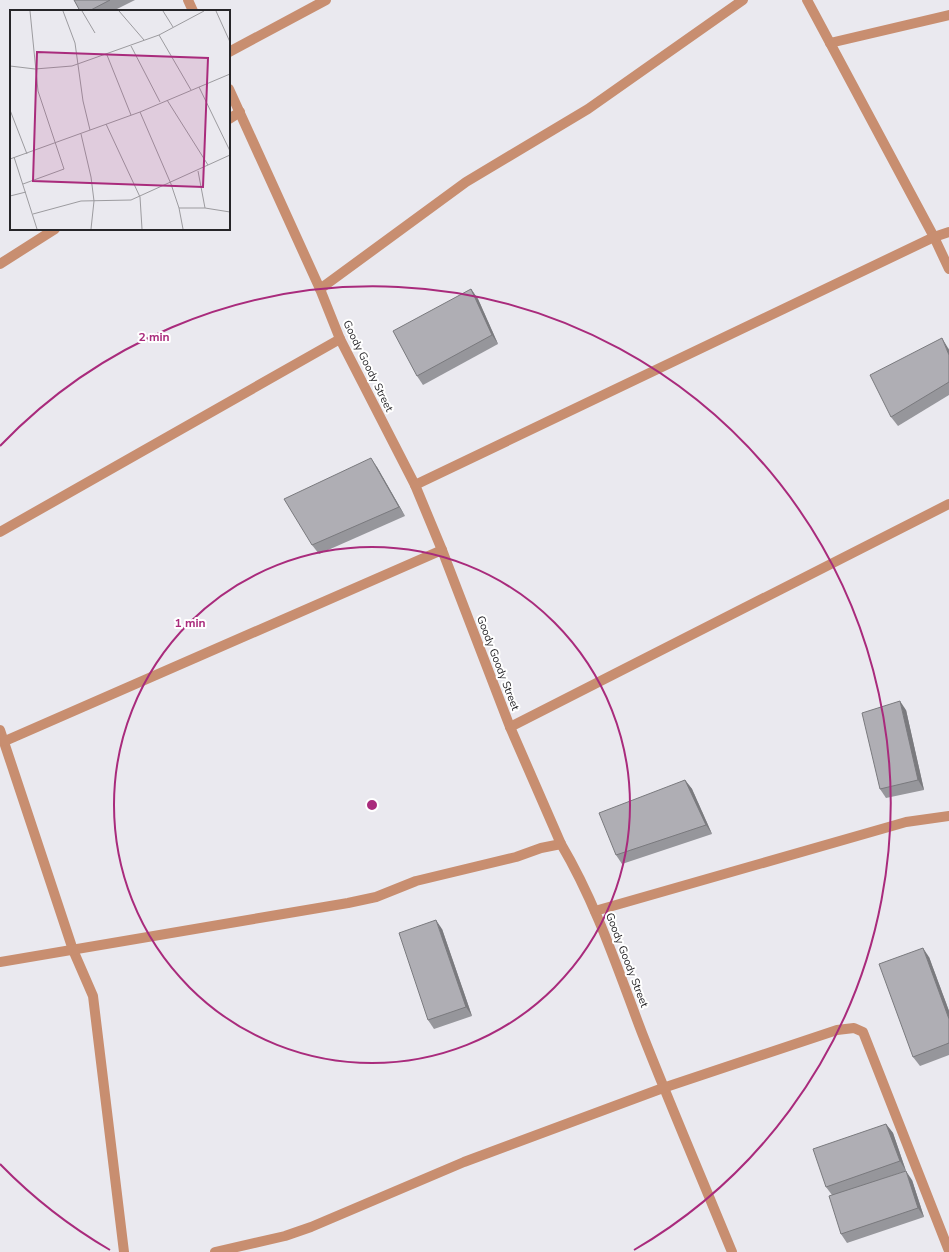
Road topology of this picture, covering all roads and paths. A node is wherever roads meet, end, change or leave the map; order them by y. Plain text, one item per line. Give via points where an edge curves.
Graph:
1 (188, 0) edge
2 (326, 0) edge
3 (743, 0) edge
4 (808, 0) edge
5 (193, 10) edge
6 (949, 15) edge
7 (830, 42) junction
8 (230, 51) edge
9 (230, 90) edge
10 (240, 112) junction
11 (230, 118) edge
12 (53, 230) edge
13 (949, 232) edge
14 (934, 237) junction
15 (0, 264) edge
16 (949, 269) edge
17 (320, 290) junction
18 (340, 339) junction
19 (415, 485) junction
20 (949, 504) edge
21 (0, 532) edge
22 (442, 550) junction
23 (510, 727) junction
24 (0, 730) edge
25 (5, 741) junction
26 (949, 816) edge
27 (561, 844) junction
28 (595, 911) junction
29 (73, 950) junction
30 (0, 962) edge
31 (663, 1088) junction
32 (949, 1251) edge
33 (124, 1252) edge
34 (215, 1252) edge
35 (732, 1252) edge

1 - 5 street
2 - 8 street
3 - 17 street via 588,108 466,182
4 - 7 street
6 - 7 street
7 - 14 street
9 - 10 street, Goody Goody Street
10 - 11 street
10 - 17 street, Goody Goody Street
12 - 15 street
13 - 14 street
14 - 16 street
14 - 19 street
17 - 18 street, Goody Goody Street
18 - 19 street, Goody Goody Street
18 - 21 street
19 - 22 street, Goody Goody Street
20 - 23 street
22 - 23 street, Goody Goody Street
22 - 25 street
23 - 27 street, Goody Goody Street
24 - 25 street
25 - 29 street
26 - 28 street via 906,822
27 - 28 street, Goody Goody Street via 572,861
27 - 29 street via 416,881 376,897
28 - 31 street, Goody Goody Street
29 - 30 street
29 - 33 street via 93,996
31 - 32 street via 837,1030 854,1028 863,1032
31 - 34 street via 464,1162 311,1227 285,1236
31 - 35 street, Goody Goody Street

